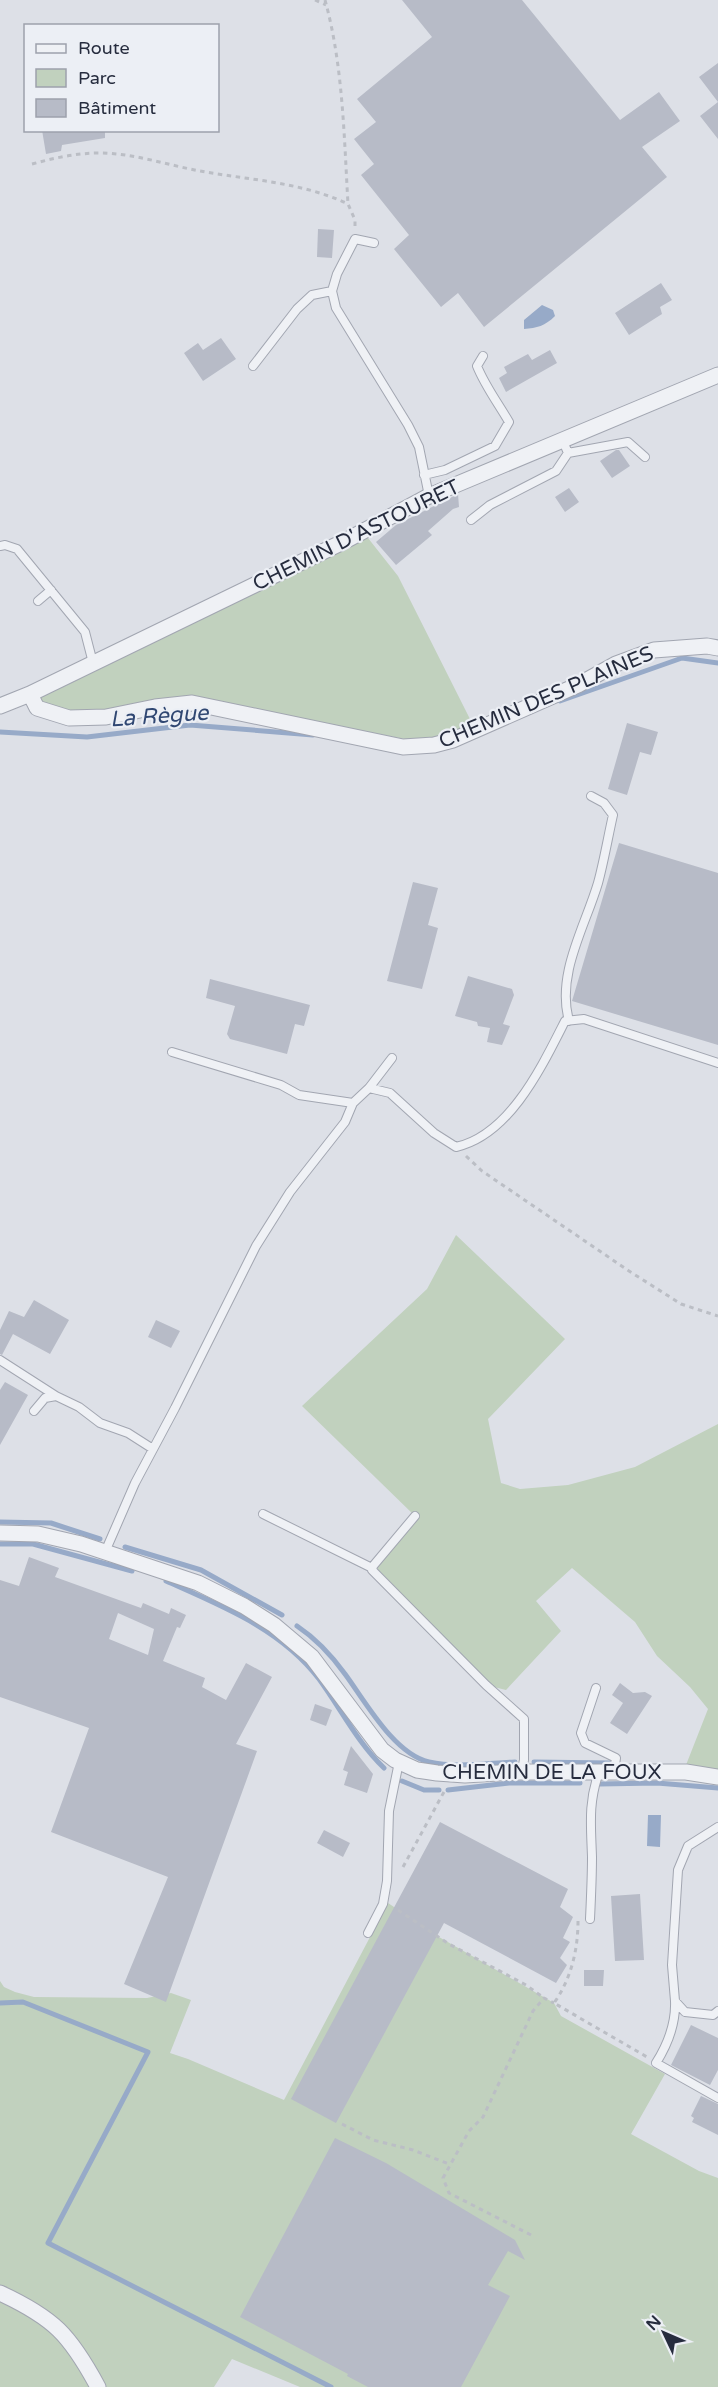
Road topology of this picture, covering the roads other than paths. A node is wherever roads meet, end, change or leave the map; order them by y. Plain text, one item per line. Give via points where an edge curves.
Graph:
1 (374, 243) dead end
2 (332, 291) junction
3 (483, 356) dead end
4 (253, 366) dead end
5 (718, 375) edge
6 (565, 447) junction
7 (645, 457) dead end
8 (424, 475) junction
9 (429, 496) junction
10 (471, 520) dead end
11 (0, 546) edge
12 (51, 590) junction
13 (38, 601) dead end
14 (718, 648) edge
15 (93, 663) junction
16 (30, 694) junction
17 (0, 706) edge
18 (591, 796) dead end
19 (569, 1020) junction
20 (172, 1052) dead end
21 (392, 1058) dead end
22 (718, 1063) edge
23 (369, 1088) junction
24 (353, 1103) junction
25 (0, 1360) edge
26 (56, 1396) junction
27 (34, 1411) dead end
28 (153, 1449) junction
29 (263, 1514) dead end
30 (415, 1516) dead end
31 (0, 1533) edge
32 (105, 1552) junction
33 (372, 1568) junction
34 (596, 1688) dead end
35 (399, 1762) junction
36 (606, 1772) junction
37 (521, 1773) junction
38 (718, 1777) edge
39 (718, 1827) edge
40 (590, 1919) dead end
41 (369, 1933) dead end
42 (675, 2001) junction
43 (718, 2012) edge
44 (718, 2098) edge
45 (0, 2293) edge
46 (98, 2387) edge

1 - 2 lane via 355,239
2 - 4 lane via 312,295 297,309
2 - 8 lane via 348,330 419,447
3 - 8 lane via 477,366 508,422 495,446 445,470
5 - 6 street, CHEMIN D'ASTOURET
6 - 7 lane via 628,442
6 - 9 street, CHEMIN D'ASTOURET
6 - 10 lane via 556,471 490,505
8 - 9 lane
9 - 15 street, CHEMIN D'ASTOURET
11 - 12 lane via 16,549
12 - 13 lane
12 - 15 lane via 85,632
14 - 16 street, CHEMIN DES PLAINES via 654,650 434,745 403,747 192,703 106,717 69,718 37,708
15 - 16 street, CHEMIN D'ASTOURET
16 - 17 street, CHEMIN D'ASTOURET
18 - 19 lane via 604,802 613,815 598,882 566,979 564,1004
19 - 22 lane via 584,1019
19 - 23 lane via 536,1077 491,1131 471,1144 456,1147 434,1133 390,1093
20 - 24 lane via 281,1085 299,1095
21 - 23 lane
23 - 24 lane
24 - 28 lane via 345,1122 290,1192 256,1246
25 - 26 lane
26 - 27 lane via 45,1398
26 - 28 lane
28 - 32 lane
29 - 33 lane
30 - 33 lane
31 - 32 street, CHEMIN DE LA FOUX via 38,1534
32 - 35 street, CHEMIN DE LA FOUX via 198,1583 274,1626 312,1657 382,1750
33 - 37 lane via 436,1636 524,1719
34 - 36 lane via 581,1733 585,1743 616,1758
35 - 37 street, CHEMIN DE LA FOUX via 417,1770 449,1774
35 - 41 lane via 389,1811 383,1904
36 - 37 street, CHEMIN DE LA FOUX
36 - 38 street, CHEMIN DE LA FOUX via 686,1772
36 - 40 lane via 593,1790 590,1811
39 - 42 lane via 688,1846 678,1870 672,1965
42 - 43 lane via 685,2012
42 - 44 lane via 669,2038 656,2063
45 - 46 street via 53,2323 82,2357

